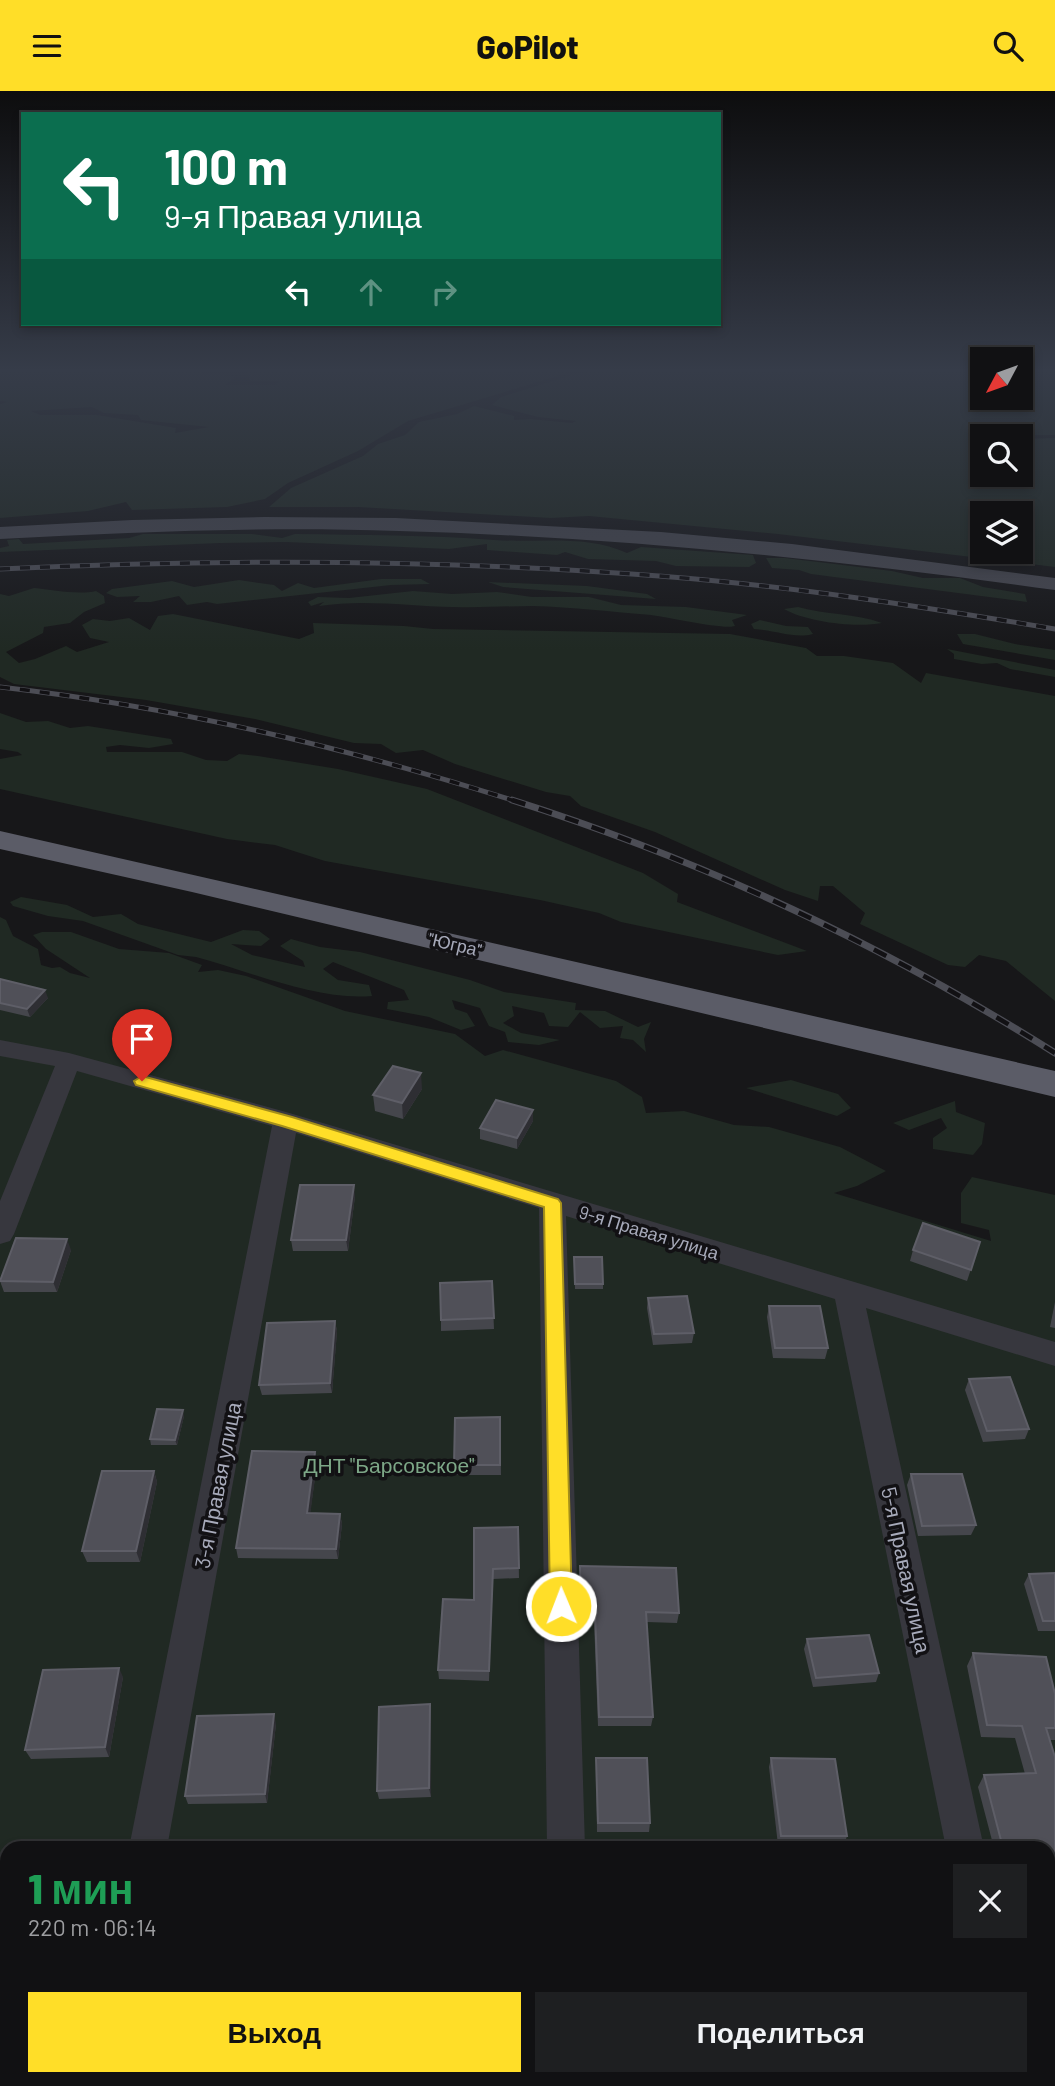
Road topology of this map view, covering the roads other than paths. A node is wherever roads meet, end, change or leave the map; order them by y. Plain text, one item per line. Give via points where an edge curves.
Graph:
1 (0, 533) edge
2 (1055, 585) edge
3 (0, 841) edge
4 (0, 1048) edge
5 (69, 1061) junction
6 (1055, 1084) edge
7 (286, 1121) junction
8 (552, 1203) junction
9 (0, 1234) edge
10 (848, 1292) junction
11 (1055, 1354) edge
12 (149, 1841) edge
13 (566, 1841) edge
14 (964, 1841) edge

1 - 2 main road via 236,523 595,533 815,552
3 - 6 highway, "Югра"
4 - 5 street, 9-я Правая улица
5 - 7 street, 9-я Правая улица
5 - 9 street
7 - 8 street, 9-я Правая улица
7 - 12 street, 3-я Правая улица
8 - 10 street, 9-я Правая улица
8 - 13 street
10 - 11 street, 9-я Правая улица
10 - 14 street, 5-я Правая улица

